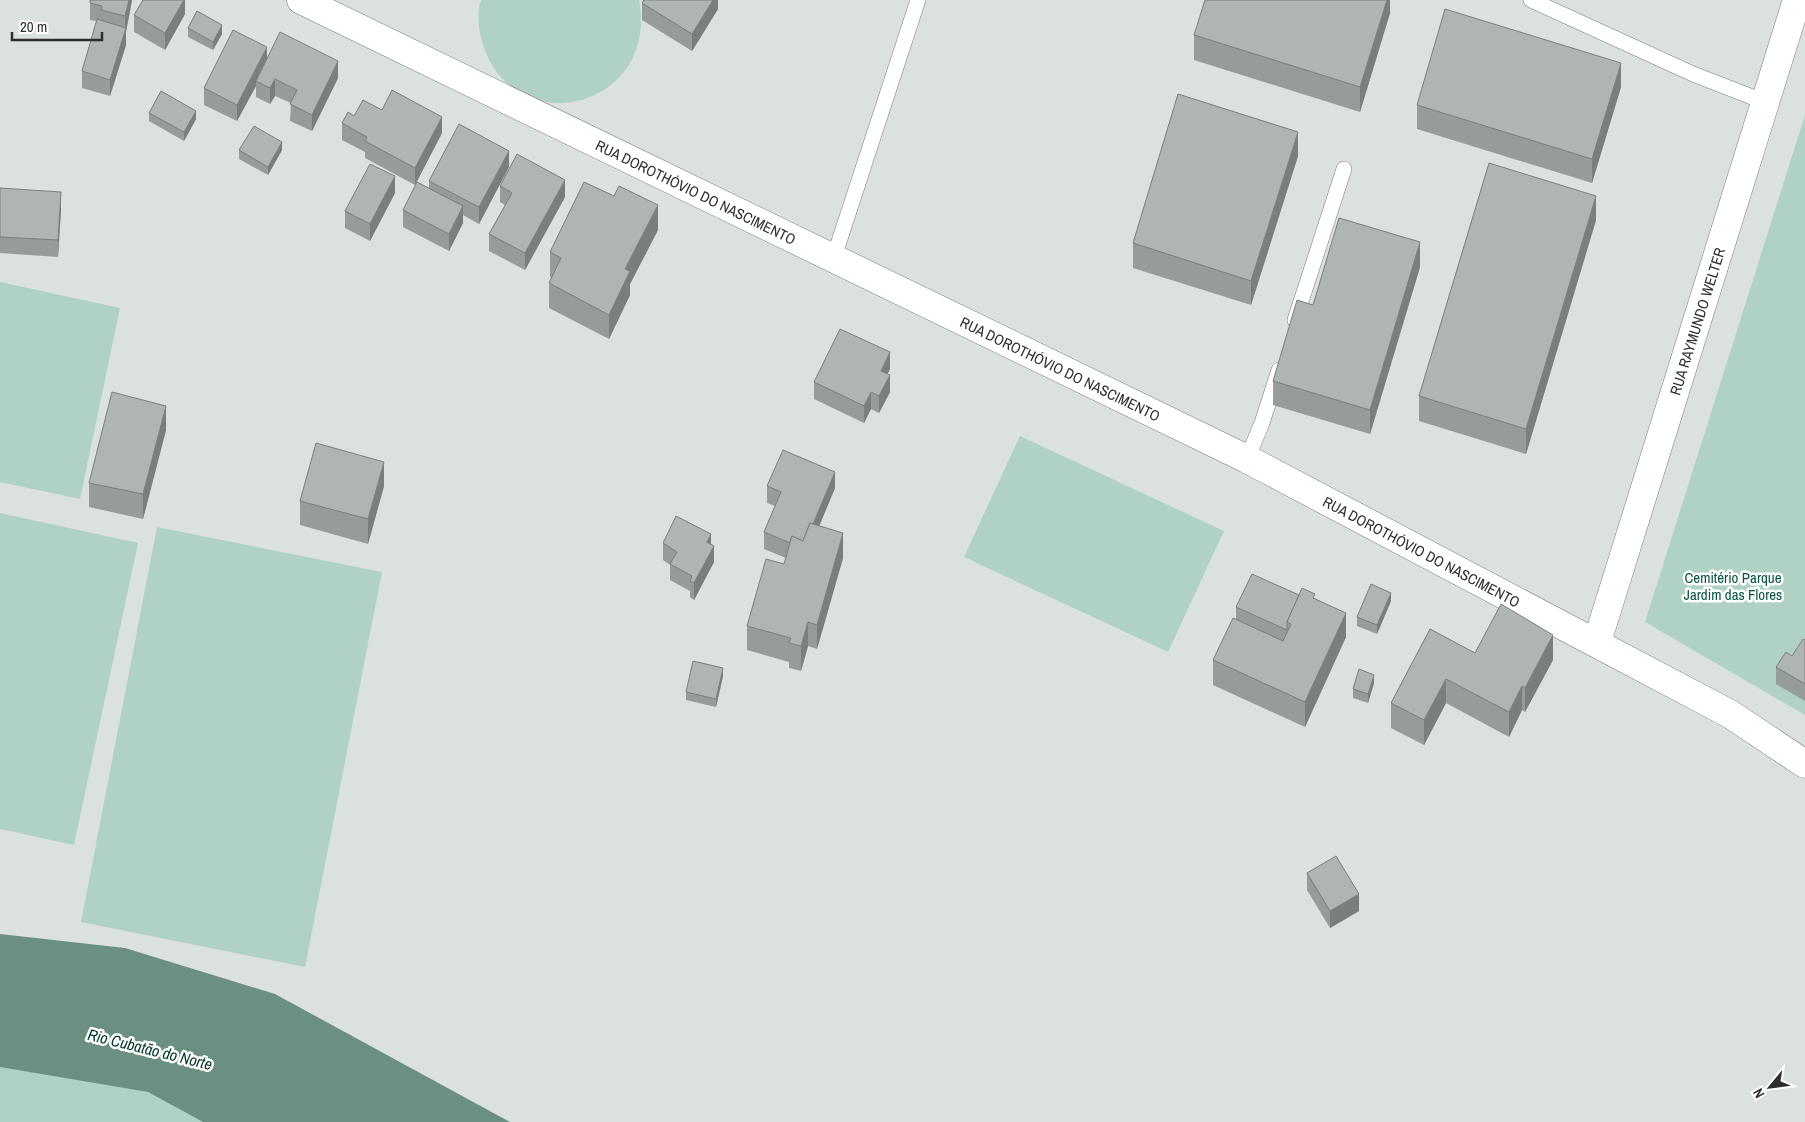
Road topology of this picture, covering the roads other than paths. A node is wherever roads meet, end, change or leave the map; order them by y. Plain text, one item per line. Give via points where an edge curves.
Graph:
1 (301, 0) edge
2 (918, 0) edge
3 (1532, 0) edge
4 (1797, 0) edge
5 (1765, 102) junction
6 (1344, 169) dead end
7 (833, 260) junction
8 (1290, 338) edge
9 (1283, 357) edge
10 (1247, 459) junction
11 (1597, 642) junction
12 (1805, 764) edge

1 - 7 street, RUA DOROTHÓVIO DO NASCIMENTO
2 - 7 lane
3 - 5 lane via 1693,74
4 - 5 street, RUA RAYMUNDO WELTER
5 - 11 street, RUA RAYMUNDO WELTER
6 - 8 lane
7 - 10 street, RUA DOROTHÓVIO DO NASCIMENTO
9 - 10 lane
10 - 11 street, RUA DOROTHÓVIO DO NASCIMENTO
11 - 12 street, RUA DOROTHÓVIO DO NASCIMENTO via 1730,714

